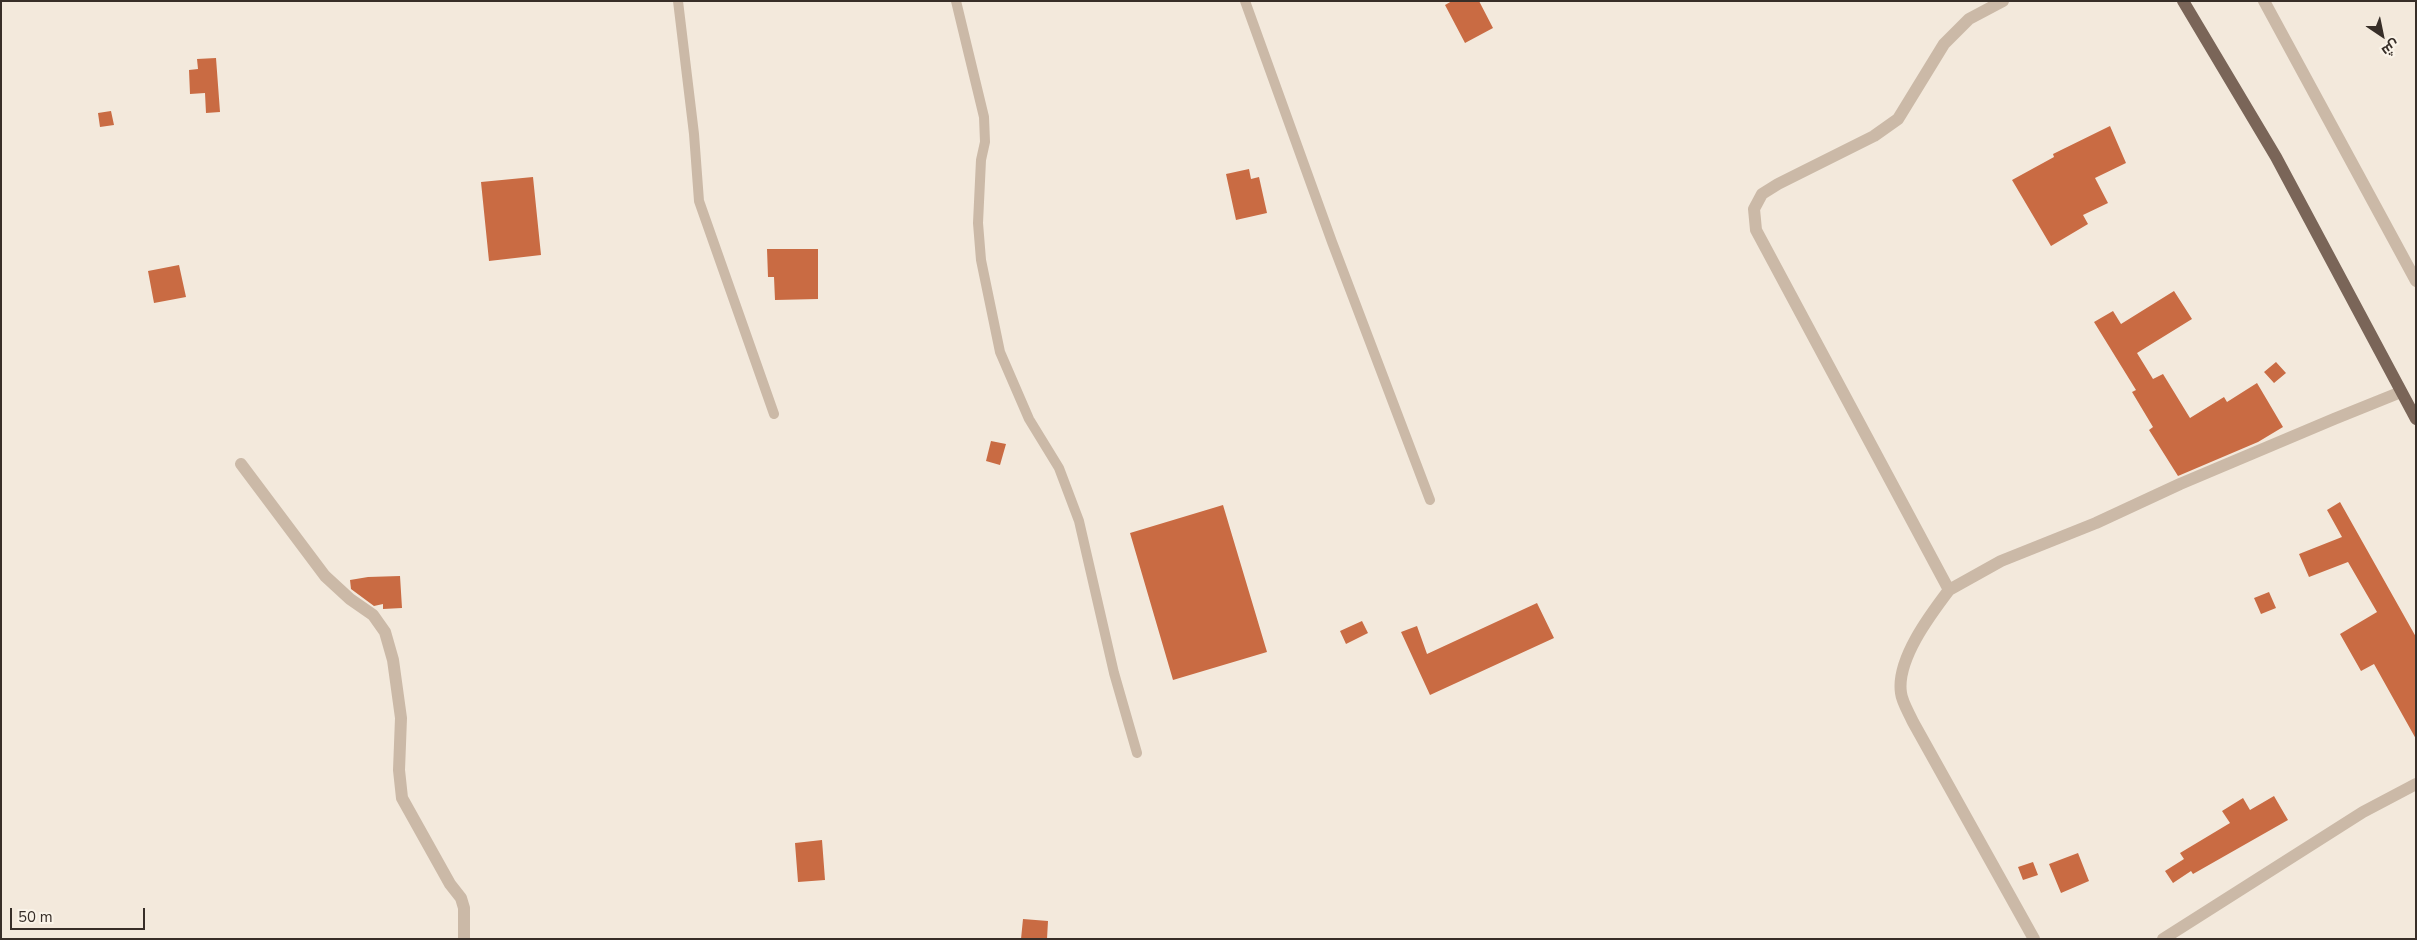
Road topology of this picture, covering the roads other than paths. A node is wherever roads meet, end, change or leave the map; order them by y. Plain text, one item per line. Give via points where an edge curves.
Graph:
1 (678, 1) edge
2 (956, 1) edge
3 (1245, 1) edge
4 (2002, 1) edge
5 (2183, 1) edge
6 (2264, 1) edge
7 (2416, 280) edge
8 (2401, 392) junction
9 (774, 414) dead end
10 (2416, 419) edge
11 (241, 464) dead end
12 (1430, 500) dead end
13 (1949, 590) junction
14 (1137, 753) dead end
15 (2416, 784) edge
16 (464, 939) edge
17 (2034, 939) edge
18 (2164, 939) edge

1 - 9 lane via 699,201
2 - 14 lane via 984,117 978,223 981,260 1000,352 1029,419 1059,468 1071,496
3 - 12 lane
4 - 13 street via 1969,19 1944,44 1898,119 1874,136 1762,194 1754,209 1756,230
5 - 8 main road via 2276,157
6 - 7 street
8 - 10 main road
8 - 13 street via 2001,561
11 - 16 street via 324,576 373,614 386,632 401,718 399,770 402,798 461,898
13 - 17 street via 1920,631 1903,674 1901,693 1922,739
15 - 18 street via 2363,812

